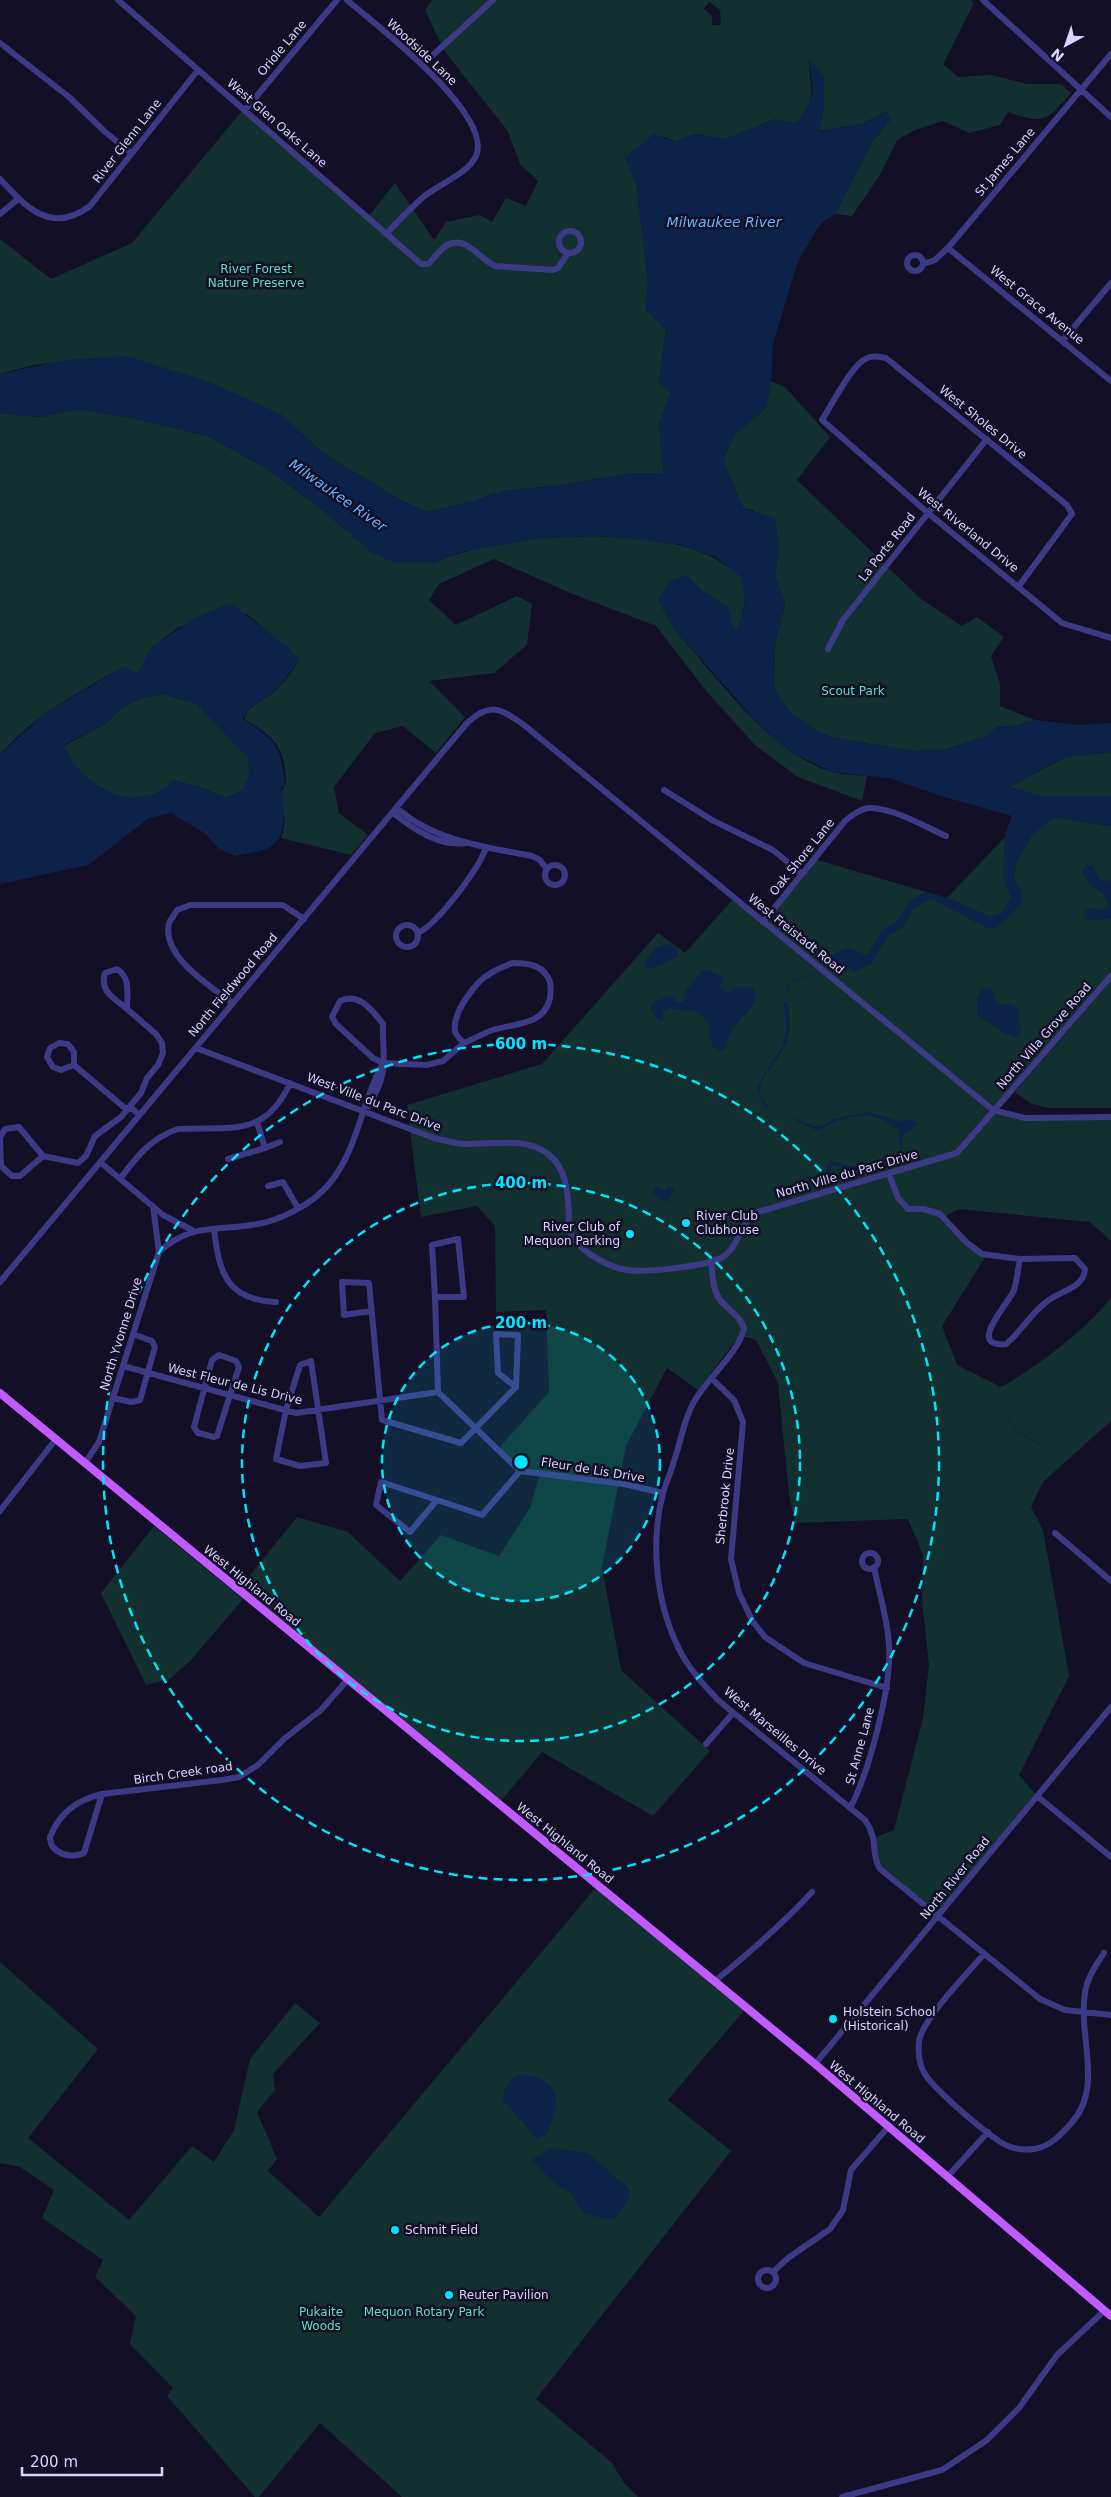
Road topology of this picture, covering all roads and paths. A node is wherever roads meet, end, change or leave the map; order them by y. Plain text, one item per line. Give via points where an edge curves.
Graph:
1 (118, 0) edge
2 (336, 0) edge
3 (347, 0) edge
4 (493, 0) edge
5 (983, 0) edge
6 (0, 43) edge
7 (1111, 54) edge
8 (422, 65) junction
9 (198, 70) junction
10 (1080, 91) junction
11 (244, 110) junction
12 (1111, 117) edge
13 (132, 153) junction
14 (0, 179) edge
15 (18, 199) junction
16 (0, 214) edge
17 (387, 233) junction
18 (948, 248) junction
19 (568, 253) dead end
20 (923, 264) dead end
21 (1111, 283) edge
22 (1063, 340) junction
23 (1111, 381) edge
24 (822, 420) joint
25 (987, 439) junction
26 (928, 513) junction
27 (1019, 586) junction
28 (1111, 638) edge
29 (828, 649) dead end
30 (488, 710) joint
31 (664, 790) dead end
32 (395, 810) junction
33 (946, 836) dead end
34 (486, 847) junction
35 (546, 868) dead end
36 (802, 874) junction
37 (304, 918) junction
38 (764, 922) junction
39 (418, 933) dead end
40 (1111, 976) edge
41 (232, 1003) junction
42 (127, 1009) junction
43 (464, 1043) junction
44 (196, 1048) junction
45 (383, 1062) junction
46 (74, 1065) junction
47 (290, 1083) junction
48 (126, 1110) junction
49 (365, 1110) junction
50 (993, 1110) junction
51 (139, 1115) junction
52 (1111, 1117) edge
53 (133, 1121) junction
54 (257, 1122) junction
55 (280, 1142) dead end
56 (265, 1148) junction
57 (43, 1156) junction
58 (228, 1159) dead end
59 (100, 1162) junction
60 (890, 1174) junction
61 (120, 1179) junction
62 (268, 1186) dead end
63 (153, 1206) junction
64 (298, 1208) junction
65 (214, 1229) junction
66 (192, 1230) junction
67 (159, 1252) junction
68 (1020, 1259) junction
69 (711, 1262) junction
70 (0, 1282) edge
71 (435, 1297) junction
72 (276, 1302) dead end
73 (371, 1311) junction
74 (133, 1334) junction
75 (123, 1366) junction
76 (148, 1373) junction
77 (711, 1378) junction
78 (516, 1386) junction
79 (204, 1389) junction
80 (438, 1392) junction
81 (0, 1393) edge
82 (230, 1396) junction
83 (113, 1398) junction
84 (380, 1402) junction
85 (286, 1410) junction
86 (318, 1411) junction
87 (474, 1428) junction
88 (56, 1439) junction
89 (85, 1463) junction
90 (520, 1471) junction
91 (663, 1494) junction
92 (437, 1500) junction
93 (0, 1511) edge
94 (1055, 1533) dead end
95 (874, 1567) dead end
96 (1111, 1581) edge
97 (348, 1679) junction
98 (887, 1688) junction
99 (1111, 1707) edge
100 (733, 1713) junction
101 (706, 1744) dead end
102 (102, 1794) junction
103 (1037, 1796) junction
104 (850, 1808) junction
105 (1111, 1857) edge
106 (812, 1892) dead end
107 (938, 1916) junction
108 (1104, 1952) dead end
109 (984, 1954) junction
110 (715, 1980) junction
111 (1083, 2013) junction
112 (1111, 2015) edge
113 (815, 2064) junction
114 (889, 2126) junction
115 (988, 2132) junction
116 (948, 2176) junction
117 (773, 2272) dead end
118 (1108, 2313) edge
119 (842, 2497) edge

1 - 9 street, West Glen Oaks Lane
2 - 11 street, Oriole Lane
3 - 8 street, Woodside Lane
4 - 8 street
5 - 10 street
6 - 13 street via 69,97 104,132
7 - 10 street, St James Lane
8 - 17 street, Woodside Lane via 452,95 469,120 478,146 476,157 468,167 423,197
9 - 11 street, West Glen Oaks Lane
9 - 13 street, River Glenn Lane
10 - 12 street
10 - 18 street, St James Lane
11 - 17 street, West Glen Oaks Lane
13 - 15 street, River Glenn Lane via 90,206 69,218 46,217
14 - 15 street
15 - 16 street
17 - 19 street, West Glen Oaks Lane via 421,264 428,264 441,250 454,243 468,246 495,266 553,270
18 - 20 street, St James Lane via 935,260
18 - 22 street, West Grace Avenue
21 - 22 street
22 - 23 street, West Grace Avenue
24 - 25 street, West Sholes Drive via 857,366 874,356 886,358
24 - 26 street, West Riverland Drive
25 - 26 street, La Porte Road
25 - 27 street, West Sholes Drive via 1067,506 1072,514
26 - 27 street, West Riverland Drive
26 - 29 street, La Porte Road via 843,620
27 - 28 street, West Riverland Drive via 1062,623
30 - 32 street, North Fieldwood Road via 479,712 467,723
30 - 38 street, West Freistadt Road via 507,713 524,725
31 - 36 street via 712,820 773,850
32 - 34 street via 436,836 457,844
32 - 37 street, North Fieldwood Road
33 - 36 street, Oak Shore Lane via 908,819 868,808 860,810 845,821
34 - 35 street via 532,856
34 - 39 street via 475,871 430,925
36 - 38 street, Oak Shore Lane
37 - 41 street, North Fieldwood Road
37 - 41 street via 283,904 190,905 177,910 170,923 173,949 182,962
38 - 50 street, West Freistadt Road
40 - 50 street, North Villa Grove Road
41 - 44 street, North Fieldwood Road
42 - 42 street via 125,977 117,970 110,970 103,978 104,990
42 - 48 street via 156,1034 162,1043 163,1053 141,1093
43 - 43 street via 493,1030 535,1020 544,1011 551,991 550,982 541,969 512,963 479,982 457,1017 454,1028
43 - 45 street via 443,1061 427,1065
44 - 47 street, West Ville du Parc Drive
44 - 51 street, North Fieldwood Road
45 - 45 street via 383,1024 359,999 352,997 340,1001 332,1017 336,1024 373,1058
45 - 49 street
46 - 46 street via 74,1052 68,1044 59,1042 50,1048 47,1057 53,1067 61,1070
46 - 48 street
47 - 49 street, West Ville du Parc Drive
47 - 54 street via 276,1108
48 - 51 street via 133,1109
48 - 53 street
48 - 57 street via 110,1128 95,1136 86,1156 78,1163
49 - 64 street via 343,1165 329,1185
49 - 69 street, West Ville du Parc Drive via 440,1139 462,1144 525,1144 543,1150 559,1165 565,1178 569,1227 575,1240 616,1268 632,1271
50 - 52 street, West Freistadt Road via 1025,1118
50 - 60 street, North Ville du Parc Drive via 957,1153
51 - 53 street, North Fieldwood Road
53 - 59 street, North Fieldwood Road
54 - 56 street
54 - 61 street via 247,1127 178,1129 167,1133 145,1148
55 - 56 street
56 - 58 street
57 - 57 street via 20,1127 5,1130 0,1138 1,1166 12,1176 20,1176
59 - 61 street
59 - 70 street, North Fieldwood Road
60 - 68 street via 898,1198 908,1208 940,1214 982,1254
60 - 69 street, North Ville du Parc Drive via 758,1212 744,1223 728,1253
61 - 63 street
62 - 64 street via 282,1182
63 - 66 street via 162,1215
63 - 67 street, North Yvonne Drive
64 - 65 street via 267,1222
65 - 66 street
65 - 72 street via 218,1262 231,1285 261,1302
66 - 67 street
67 - 74 street, North Yvonne Drive
68 - 68 street via 1014,1290 988,1334 999,1345 1012,1339 1031,1314 1080,1283 1084,1277 1085,1269 1075,1258
69 - 77 street, West Marseilles Drive via 717,1295 739,1317 744,1329
71 - 71 street via 432,1245 458,1239 464,1297
71 - 80 street
73 - 73 street via 369,1283 342,1282 344,1315
73 - 84 street
74 - 75 street, North Yvonne Drive
74 - 76 street via 155,1343
75 - 76 street, West Fleur de Lis Drive
75 - 83 street, North Yvonne Drive
76 - 79 street, West Fleur de Lis Drive
76 - 83 street via 138,1402
77 - 91 street, West Marseilles Drive via 690,1410
77 - 98 street, Sherbrook Drive via 734,1400 743,1422 730,1559 739,1593 753,1622 765,1637 804,1663
78 - 78 street via 518,1335 496,1334 498,1373
78 - 87 street
79 - 82 street, West Fleur de Lis Drive
79 - 82 street via 212,1360 219,1355 238,1364
79 - 82 street via 194,1427 198,1433 209,1436 217,1436
80 - 84 street, West Fleur de Lis Drive
80 - 87 street
81 - 88 main road, West Highland Road
82 - 85 street, West Fleur de Lis Drive
83 - 89 street, North Yvonne Drive via 96,1450
84 - 86 street, West Fleur de Lis Drive
84 - 87 street via 382,1420 461,1443
85 - 86 street, West Fleur de Lis Drive
85 - 86 street via 300,1365 311,1361
85 - 86 street via 276,1459 300,1466 326,1463
87 - 90 street
88 - 89 main road, West Highland Road
88 - 93 street
89 - 97 main road, West Highland Road
90 - 91 street, Fleur de Lis Drive via 624,1484
90 - 92 street via 482,1515
91 - 100 street, West Marseilles Drive via 657,1531 657,1561 668,1622 679,1650 699,1680
92 - 92 street via 381,1482 376,1505 410,1532
94 - 96 street
95 - 98 street, St Anne Lane via 890,1646
97 - 102 street, Birch Creek road via 321,1710 258,1765 239,1777
97 - 110 main road, West Highland Road
98 - 104 street, St Anne Lane via 859,1792
99 - 103 street, North River Road
100 - 101 street
100 - 104 street, West Marseilles Drive
102 - 102 street, Birch Creek road via 84,1798 70,1808 54,1827 50,1836 54,1848 63,1855 76,1857 84,1853
103 - 105 street
103 - 107 street, North River Road
104 - 107 street, West Marseilles Drive via 873,1830 875,1857 880,1869
106 - 110 street via 758,1947
107 - 109 street, West Marseilles Drive
107 - 113 street, North River Road
108 - 111 street via 1087,1984
109 - 111 street, West Marseilles Drive via 1048,2004
109 - 115 street via 926,2025 919,2042 919,2053 924,2072 933,2085
110 - 113 main road, West Highland Road
111 - 112 street, West Marseilles Drive
111 - 115 street via 1088,2088 1081,2112 1059,2136 1033,2149 1007,2146
113 - 114 main road, West Highland Road
114 - 116 main road, West Highland Road
114 - 117 street via 851,2170 843,2210 830,2229
115 - 116 street
116 - 118 main road, West Highland Road
118 - 119 street via 1057,2355 1019,2408 987,2440 942,2470

